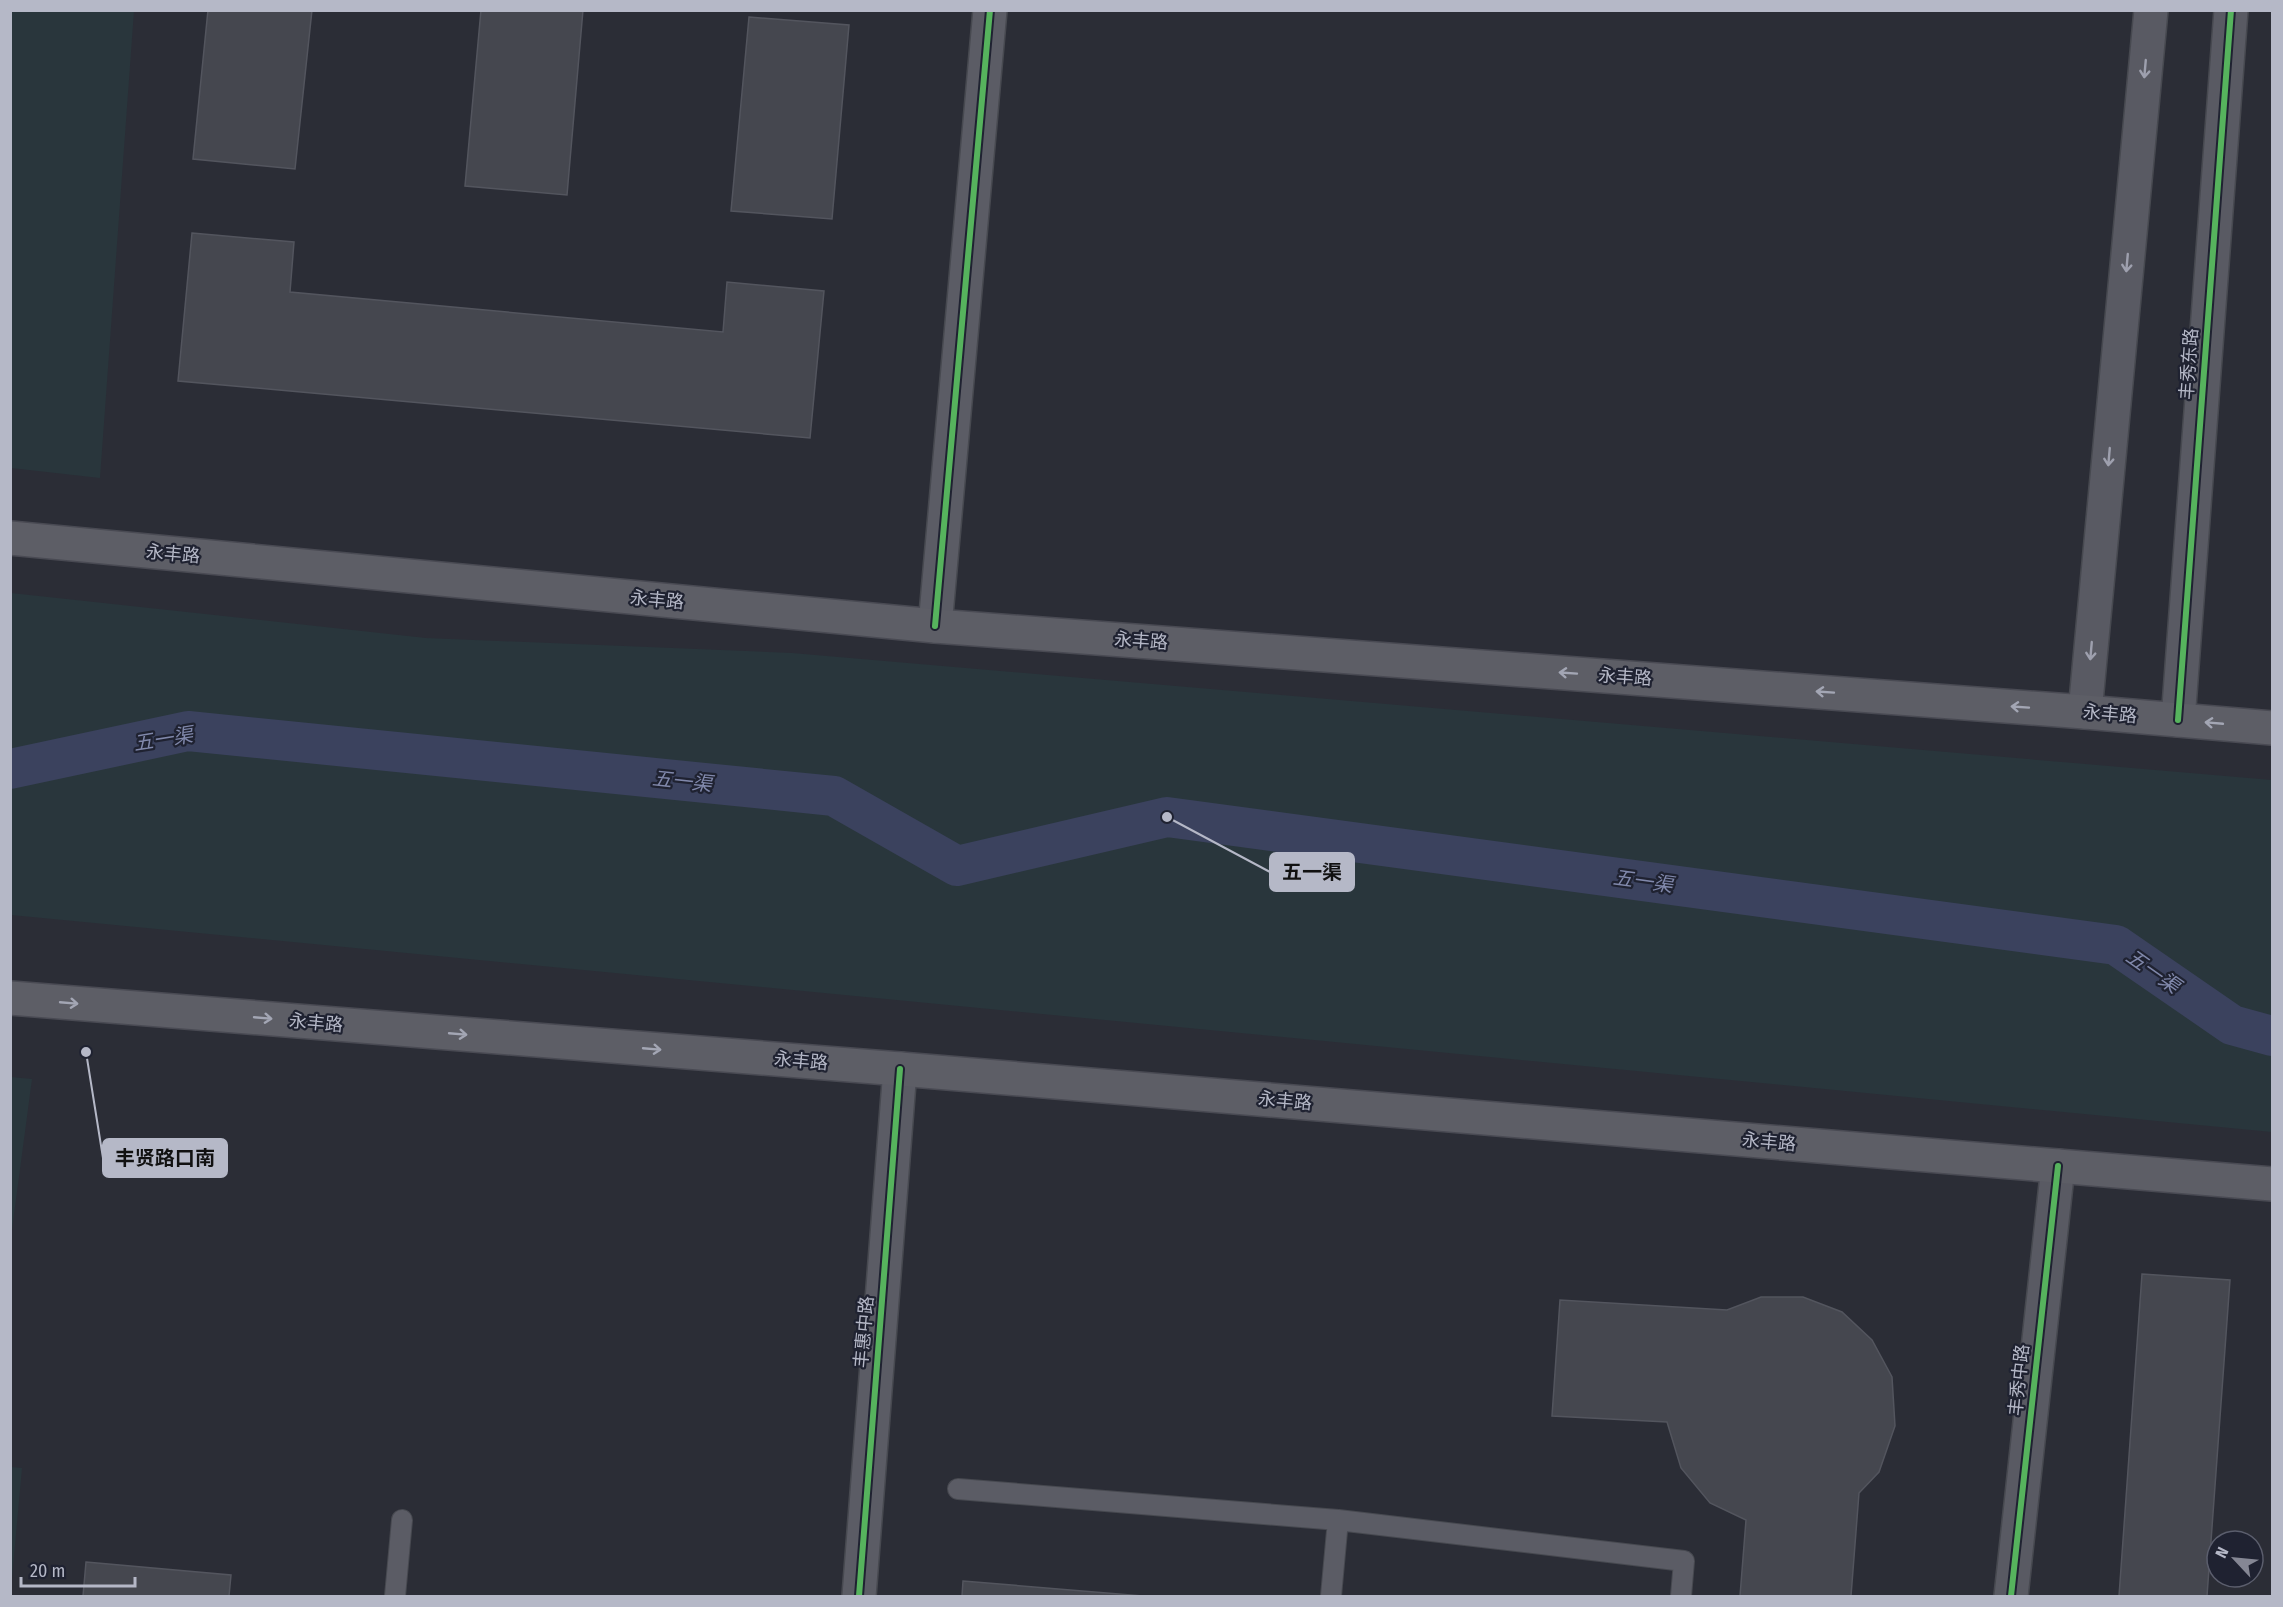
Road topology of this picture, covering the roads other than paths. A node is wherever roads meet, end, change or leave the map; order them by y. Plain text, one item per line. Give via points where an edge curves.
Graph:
1 (990, 10) edge
2 (2151, 10) edge
3 (2231, 10) edge
4 (10, 538) edge
5 (935, 626) junction
6 (2085, 712) junction
7 (2178, 720) junction
8 (2272, 728) edge
9 (10, 998) edge
10 (900, 1069) junction
11 (2058, 1166) junction
12 (2272, 1184) edge
13 (958, 1489) dead end
14 (402, 1520) dead end
15 (1338, 1520) junction
16 (395, 1596) edge
17 (858, 1596) edge
18 (1331, 1596) edge
19 (1681, 1596) edge
20 (2011, 1596) edge

1 - 5 street
2 -> 6 street
3 - 7 street, 丰秀东路
4 - 5 main road, 永丰路
6 -> 5 main road, 永丰路
6 - 7 main road, 永丰路
8 -> 7 main road, 永丰路
9 -> 10 main road, 永丰路
10 - 11 main road, 永丰路
10 - 17 street, 丰惠中路
11 - 12 main road, 永丰路
11 - 20 street, 丰秀中路
13 - 15 lane
14 - 16 lane
15 - 18 lane
15 - 19 lane via 1684,1562

